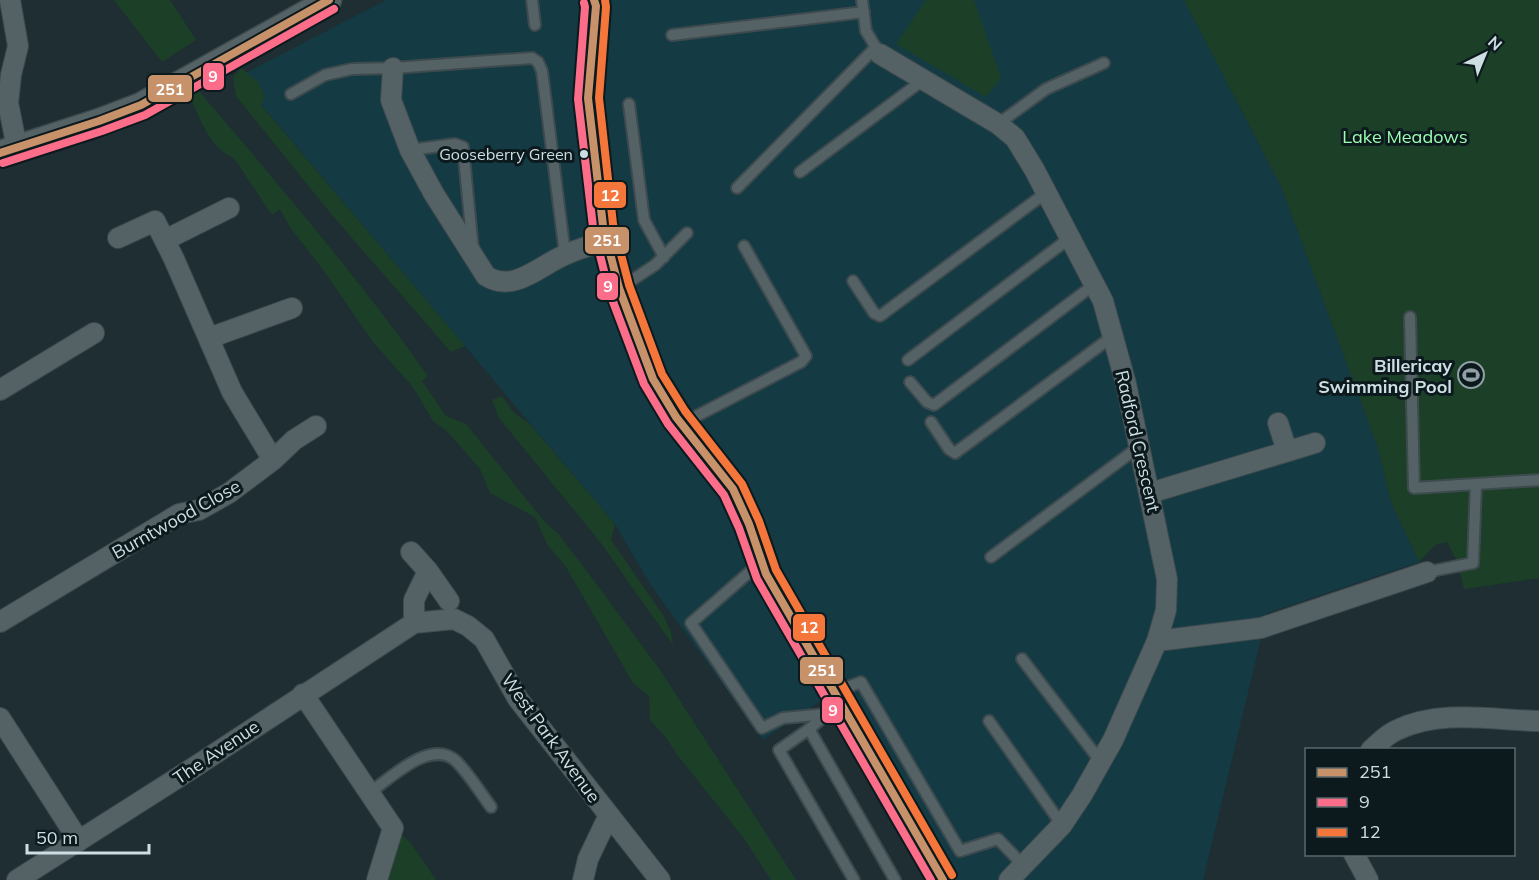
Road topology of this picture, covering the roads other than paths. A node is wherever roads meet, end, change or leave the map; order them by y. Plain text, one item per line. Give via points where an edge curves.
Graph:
1 (10, 0) edge
2 (329, 0) edge
3 (532, 0) edge
4 (862, 0) edge
5 (596, 2) edge
6 (864, 12) junction
7 (535, 25) dead end
8 (672, 35) dead end
9 (878, 50) junction
10 (1104, 63) dead end
11 (393, 68) junction
12 (923, 80) junction
13 (291, 94) dead end
14 (629, 104) dead end
15 (998, 124) junction
16 (8, 150) edge
17 (410, 150) junction
18 (800, 172) dead end
19 (737, 188) dead end
20 (1047, 192) junction
21 (229, 208) dead end
22 (687, 233) dead end
23 (1071, 237) junction
24 (118, 238) dead end
25 (165, 240) junction
26 (607, 240) junction
27 (744, 246) dead end
28 (565, 254) junction
29 (474, 256) junction
30 (664, 257) junction
31 (854, 281) dead end
32 (1095, 284) junction
33 (619, 288) junction
34 (292, 308) dead end
35 (1410, 317) dead end
36 (94, 333) dead end
37 (1113, 336) junction
38 (209, 339) junction
39 (908, 360) dead end
40 (910, 382) dead end
41 (0, 390) edge
42 (689, 420) junction
43 (931, 422) dead end
44 (1278, 423) dead end
45 (316, 426) dead end
46 (1315, 443) dead end
47 (1140, 446) junction
48 (1287, 451) junction
49 (273, 460) junction
50 (1539, 480) edge
51 (1476, 484) junction
52 (1150, 493) junction
53 (411, 552) dead end
54 (991, 557) dead end
55 (761, 562) junction
56 (428, 571) junction
57 (1427, 572) joint
58 (449, 601) dead end
59 (0, 622) edge
60 (414, 622) junction
61 (1157, 641) junction
62 (1022, 658) dead end
63 (303, 694) junction
64 (835, 704) junction
65 (0, 718) edge
66 (989, 721) dead end
67 (1539, 721) edge
68 (809, 729) junction
69 (1373, 748) edge
70 (1101, 762) junction
71 (369, 792) junction
72 (491, 807) dead end
73 (609, 815) junction
74 (1062, 825) junction
75 (79, 841) junction
76 (1355, 856) edge
77 (1023, 865) junction
78 (17, 880) edge
79 (377, 880) edge
80 (583, 880) edge
81 (660, 880) edge
82 (854, 880) edge
83 (895, 880) edge
84 (943, 880) edge
85 (1009, 880) edge
86 (1368, 880) edge

1 - 16 street via 18,46 10,75
2 - 16 street via 141,105
3 - 7 lane
4 - 6 lane
5 - 26 street via 588,98
6 - 8 lane
6 - 9 lane via 866,31
9 - 12 street, Radford Crescent
9 - 19 lane
10 - 15 lane via 1046,89
11 - 13 lane via 352,69 326,75
11 - 17 street via 390,96
11 - 28 lane via 532,58 538,62
12 - 15 street, Radford Crescent
12 - 18 lane
14 - 30 lane via 644,220
15 - 20 street, Radford Crescent via 1015,138
17 - 29 street
17 - 29 lane via 455,144 463,147
20 - 23 street, Radford Crescent
20 - 31 lane via 880,316 874,313
21 - 25 street
22 - 30 lane
23 - 32 street, Radford Crescent
23 - 39 lane
24 - 25 street via 155,221
25 - 38 street
26 - 28 street
26 - 33 street
27 - 42 lane via 806,356
28 - 29 street via 540,270 501,282 486,276
30 - 33 lane
32 - 37 street, Radford Crescent
32 - 40 lane via 934,405
33 - 42 street via 652,379
34 - 38 street
35 - 51 lane via 1414,488
36 - 41 street
37 - 43 lane via 955,453
37 - 47 street, Radford Crescent
38 - 49 street via 232,392
42 - 55 street via 734,489
44 - 48 street
45 - 49 street, Burntwood Close
46 - 48 street
47 - 52 street, Radford Crescent
47 - 54 lane
48 - 52 street
49 - 59 street, Burntwood Close via 229,493 198,510 179,514
50 - 51 lane
51 - 57 lane via 1473,563
52 - 61 street, Radford Crescent via 1167,579 1166,610
53 - 56 street
55 - 64 street
55 - 64 lane via 691,623 762,728
56 - 58 street
56 - 60 street via 414,600
57 - 61 street via 1261,628
60 - 63 street, The Avenue
60 - 73 street, West Park Avenue via 454,619 484,639 518,699
61 - 70 street, Radford Crescent
62 - 70 lane
63 - 71 street
63 - 75 street, The Avenue
64 - 68 lane
64 - 77 lane via 861,682 960,851 998,839
64 - 84 street
65 - 75 street
66 - 74 lane
67 - 69 street via 1460,716 1422,722 1395,730
68 - 82 lane via 779,750
68 - 83 lane
70 - 74 street, Radford Crescent
71 - 72 lane via 419,759 440,754 456,761
71 - 79 street via 393,828
73 - 80 street via 588,859
73 - 81 street, West Park Avenue
74 - 77 street, Radford Crescent
75 - 78 street, The Avenue
76 - 86 street
77 - 85 street, Radford Crescent

